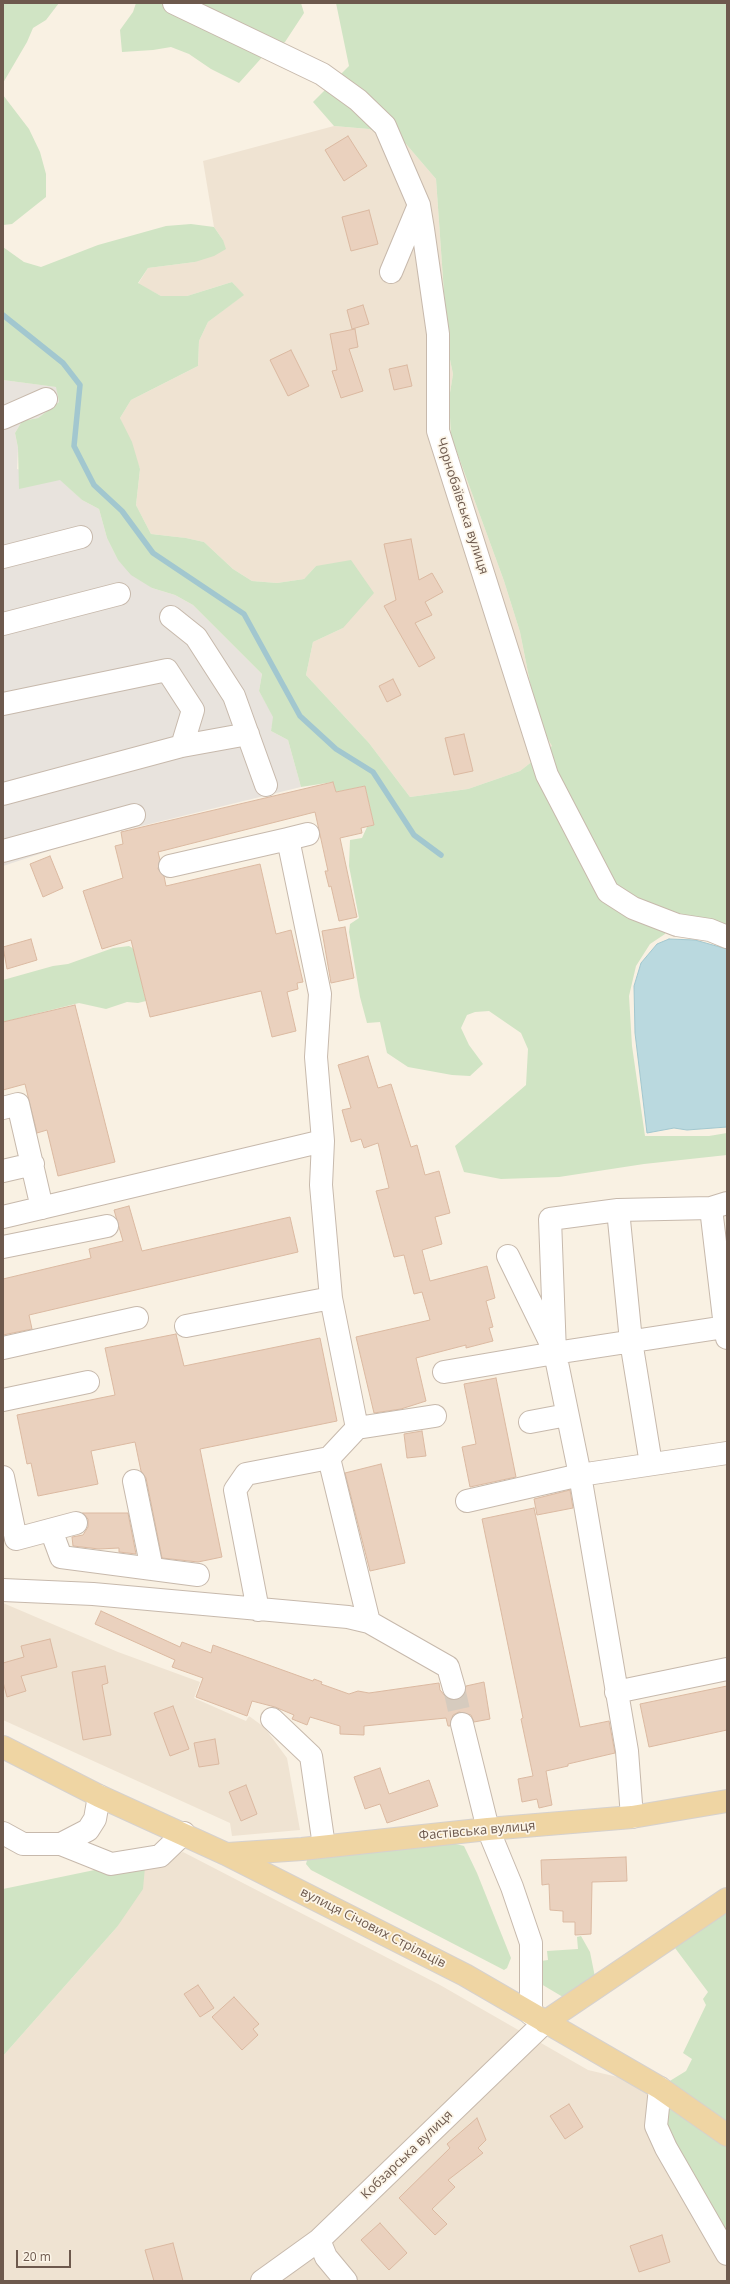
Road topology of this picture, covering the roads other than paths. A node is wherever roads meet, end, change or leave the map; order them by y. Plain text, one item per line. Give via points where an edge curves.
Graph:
1 (174, 3) edge
2 (419, 205) junction
3 (391, 272) dead end
4 (46, 399) dead end
5 (3, 418) edge
6 (81, 537) dead end
7 (3, 557) edge
8 (119, 594) dead end
9 (171, 617) dead end
10 (3, 624) edge
11 (3, 704) edge
12 (248, 734) junction
13 (182, 746) junction
14 (266, 785) dead end
15 (4, 791) edge
16 (134, 815) dead end
17 (3, 851) edge
18 (170, 866) dead end
19 (727, 937) edge
20 (3, 1108) edge
21 (323, 1141) junction
22 (33, 1164) junction
23 (3, 1171) edge
24 (719, 1205) edge
25 (42, 1208) junction
26 (618, 1210) junction
27 (3, 1217) edge
28 (107, 1226) dead end
29 (3, 1247) edge
30 (508, 1256) dead end
31 (724, 1284) edge
32 (331, 1298) junction
33 (137, 1318) dead end
34 (186, 1326) dead end
35 (726, 1332) edge
36 (631, 1341) junction
37 (3, 1348) edge
38 (555, 1353) junction
39 (444, 1372) dead end
40 (88, 1382) dead end
41 (3, 1400) edge
42 (568, 1415) junction
43 (435, 1416) dead end
44 (530, 1422) dead end
45 (357, 1428) junction
46 (727, 1453) edge
47 (329, 1458) junction
48 (651, 1464) junction
49 (580, 1475) junction
50 (3, 1477) edge
51 (134, 1481) dead end
52 (467, 1501) dead end
53 (76, 1523) dead end
54 (51, 1530) junction
55 (152, 1569) junction
56 (198, 1575) dead end
57 (3, 1590) edge
58 (258, 1610) junction
59 (369, 1622) junction
60 (727, 1669) edge
61 (454, 1688) tunnel mouth
62 (616, 1692) junction
63 (272, 1719) dead end
64 (462, 1724) tunnel mouth
65 (3, 1747) edge
66 (99, 1796) junction
67 (727, 1801) edge
68 (632, 1817) junction
69 (488, 1829) junction
70 (3, 1833) edge
71 (184, 1833) junction
72 (61, 1844) junction
73 (324, 1846) junction
74 (302, 1849) junction
75 (226, 1854) junction
76 (302, 1891) junction
77 (727, 1899) edge
78 (538, 2018) junction
79 (660, 2088) junction
80 (727, 2135) edge
81 (320, 2240) junction
82 (727, 2254) edge
83 (262, 2281) edge
84 (346, 2281) edge

1 - 2 street, Чорнобаївська вулиця via 322,74 358,100 385,126
2 - 3 street
2 - 19 street, Чорнобаївська вулиця via 438,334 438,431 548,775 608,892 633,908 677,925 710,930
4 - 5 street
6 - 7 street
8 - 10 street
9 - 12 street via 196,637 234,696
11 - 13 street via 167,670 193,710
12 - 13 street
12 - 14 street
13 - 15 street
16 - 17 street
18 - 21 street via 298,837 320,994 316,1057
20 - 22 street via 18,1104
21 - 25 street
21 - 32 street via 321,1185
22 - 23 street
22 - 25 street
24 - 26 street
24 - 31 street
25 - 27 street
26 - 36 street
26 - 38 street via 550,1219
28 - 29 street
30 - 38 street
31 - 35 street
32 - 34 street
32 - 45 street
33 - 37 street
35 - 36 street
36 - 38 street
36 - 48 street
38 - 39 street
38 - 42 street
40 - 41 street
42 - 44 street
42 - 49 street
43 - 45 street
45 - 47 street
46 - 48 street
47 - 58 street via 246,1474 235,1490
47 - 59 street
48 - 49 street
49 - 52 street
49 - 62 street
50 - 54 street via 16,1538
51 - 55 street
53 - 54 street
54 - 55 street via 62,1557
55 - 56 street
57 - 58 street via 93,1594
58 - 59 street
59 - 61 street via 448,1668
60 - 62 street
62 - 68 street via 627,1751
63 - 73 street via 311,1756
64 - 69 street
65 - 66 main road, вулиця Січових Стрільців
66 - 71 main road, вулиця Січових Стрільців
66 - 72 street via 95,1819 88,1830
67 - 68 main road, Фастівська вулиця
68 - 69 main road, Фастівська вулиця
69 - 73 main road, Фастівська вулиця
69 - 78 street via 531,1942
70 - 72 street via 23,1844
71 - 72 street via 160,1856 111,1864
71 - 75 main road, вулиця Січових Стрільців
73 - 74 main road, Фастівська вулиця
74 - 75 main road, Фастівська вулиця
74 - 76 main road via 293,1861 292,1869
75 - 76 main road, вулиця Січових Стрільців
76 - 78 main road, вулиця Січових Стрільців via 466,1975
77 - 78 main road via 600,1985
78 - 79 main road, вулиця Січових Стрільців
78 - 81 street, Кобзарська вулиця
79 - 80 main road, вулиця Січових Стрільців
79 - 82 street via 656,2126
81 - 83 street, Кобзарська вулиця
81 - 84 street via 326,2257

